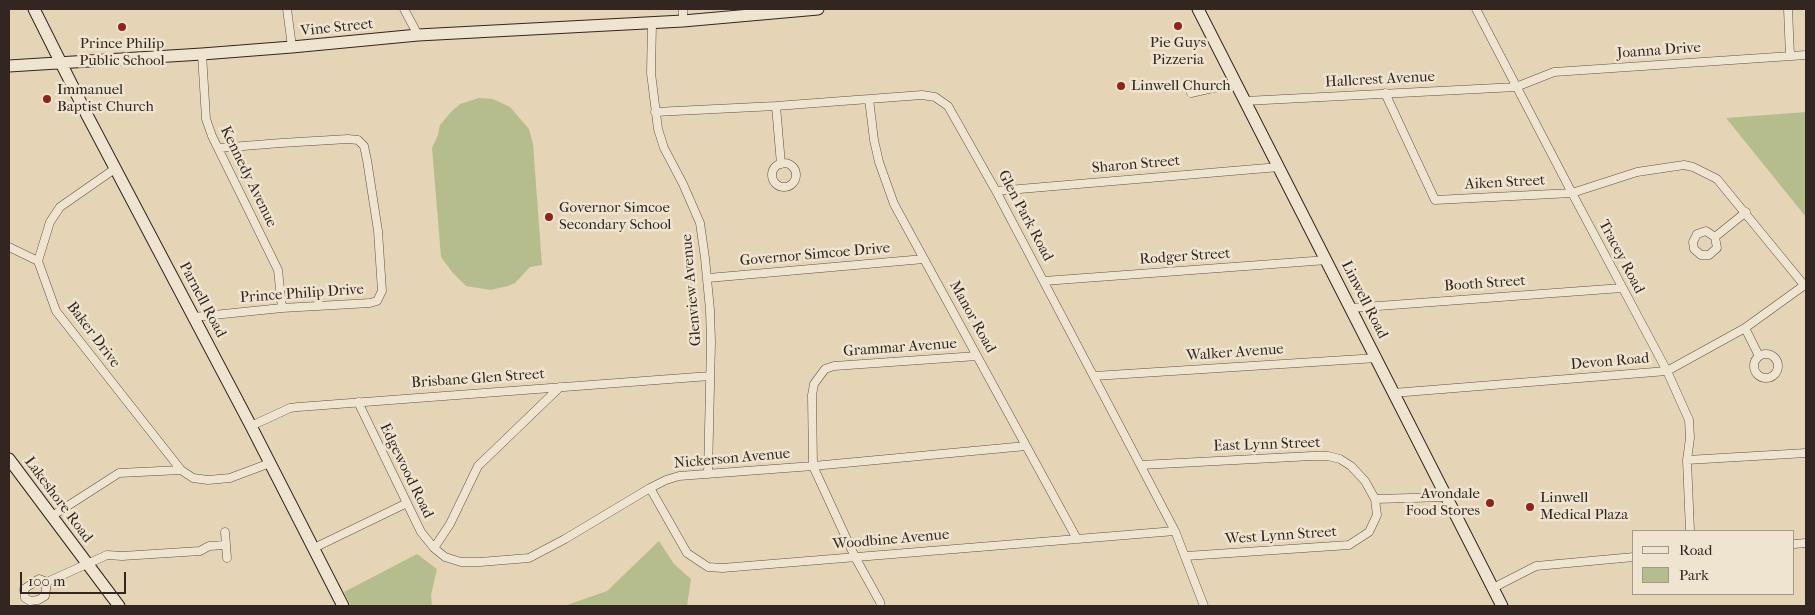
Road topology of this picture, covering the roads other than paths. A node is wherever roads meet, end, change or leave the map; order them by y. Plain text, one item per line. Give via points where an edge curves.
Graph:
1 (34, 9) edge
2 (287, 9) edge
3 (404, 9) edge
4 (683, 9) edge
5 (818, 9) edge
6 (1198, 9) edge
7 (1476, 9) edge
8 (1788, 9) edge
9 (791, 10) edge
10 (683, 21) junction
11 (652, 23) junction
12 (418, 34) junction
13 (292, 48) junction
14 (202, 54) junction
15 (1806, 55) edge
16 (1790, 56) junction
17 (61, 63) junction
18 (9, 66) edge
19 (1235, 83) junction
20 (1516, 87) junction
21 (1191, 93) dead end
22 (1385, 93) junction
23 (870, 100) junction
24 (1245, 100) junction
25 (776, 106) junction
26 (655, 112) junction
27 (218, 148) junction
28 (781, 164) dead end
29 (1279, 167) junction
30 (116, 168) junction
31 (996, 191) junction
32 (1572, 194) junction
33 (1746, 212) junction
34 (1715, 237) dead end
35 (9, 248) edge
36 (924, 258) junction
37 (1327, 260) junction
38 (38, 261) junction
39 (708, 278) junction
40 (1044, 281) junction
41 (1805, 284) edge
42 (1622, 288) junction
43 (282, 308) junction
44 (1351, 308) junction
45 (194, 316) junction
46 (1745, 328) junction
47 (977, 356) junction
48 (1760, 356) dead end
49 (1376, 358) junction
50 (1667, 371) junction
51 (710, 376) junction
52 (1094, 376) junction
53 (560, 386) junction
54 (1392, 393) junction
55 (358, 402) junction
56 (251, 426) junction
57 (1026, 446) junction
58 (1806, 453) edge
59 (9, 460) edge
60 (1687, 460) junction
61 (270, 462) junction
62 (812, 466) junction
63 (1141, 466) junction
64 (181, 470) junction
65 (708, 474) junction
66 (650, 488) junction
67 (1447, 497) junction
68 (1375, 499) junction
69 (407, 503) junction
70 (52, 516) junction
71 (1690, 530) edge
72 (1175, 531) junction
73 (225, 532) dead end
74 (1078, 539) junction
75 (226, 544) junction
76 (314, 548) junction
77 (434, 548) junction
78 (1186, 556) junction
79 (855, 557) junction
80 (1632, 557) edge
81 (227, 558) dead end
82 (87, 565) junction
83 (47, 582) dead end
84 (1492, 588) junction
85 (119, 606) edge
86 (343, 606) edge
87 (881, 606) edge
88 (1204, 606) edge
89 (1502, 606) edge

1 - 17 street, Parnell Road
2 - 13 street
3 - 12 street
4 - 10 street
5 - 9 street, Vine Street
6 - 19 street, Linwell Road
7 - 20 street, Tracey Road
8 - 16 street
9 - 10 street, Vine Street
10 - 11 street, Vine Street
11 - 12 street, Vine Street
11 - 26 street, Glenview Avenue via 651,73
12 - 13 street, Vine Street
13 - 14 street, Vine Street
14 - 17 street, Vine Street
14 - 27 street, Kennedy Avenue via 206,119
15 - 16 street, Joanna Drive
16 - 20 street, Joanna Drive via 1554,72
17 - 18 street, Vine Street
17 - 30 street, Parnell Road
19 - 21 street
19 - 24 street, Linwell Road
20 - 22 street, Hallcrest Avenue
20 - 32 street, Tracey Road
22 - 24 street, Hallcrest Avenue
22 - 32 street, Aiken Street via 1435,200
23 - 25 street, Glen Park Road
23 - 31 street, Glen Park Road via 922,95 935,97 948,106
23 - 36 street, Manor Road via 874,140 887,187
24 - 29 street, Linwell Road
25 - 26 street, Glen Park Road
25 - 28 street
26 - 39 street, Glenview Avenue via 664,148 700,223
27 - 43 street, Kennedy Avenue via 278,270
27 - 43 street, Prince Philip Drive via 348,139 358,140 364,146 378,230 380,297 370,303
29 - 31 street, Sharon Street
29 - 37 street, Linwell Road
30 - 38 street via 60,207 50,222
30 - 45 street, Parnell Road
31 - 40 street, Glen Park Road
32 - 33 street, Aiken Street via 1637,172 1684,165 1717,179
32 - 42 street, Tracey Road
33 - 34 street
33 - 41 street, Aiken Street
35 - 38 street
36 - 39 street, Governor Simcoe Drive
36 - 47 street, Manor Road
37 - 40 street, Rodger Street
37 - 44 street, Linwell Road
38 - 64 street, Baker Drive via 56,311
39 - 51 street, Glenview Avenue
40 - 52 street, Glen Park Road
41 - 46 street, Devon Road
42 - 44 street, Booth Street
42 - 50 street, Tracey Road
43 - 45 street, Prince Philip Drive
44 - 49 street, Linwell Road
45 - 56 street, Parnell Road
46 - 48 street
46 - 50 street, Devon Road
47 - 57 street, Manor Road
47 - 62 street, Grammar Avenue via 825,369 814,384 812,395
49 - 52 street, Walker Avenue
49 - 54 street, Linwell Road
50 - 54 street, Devon Road
50 - 60 street, Tracey Road via 1689,420
51 - 53 street, Brisbane Glen Street
51 - 65 street, Glenview Avenue
52 - 63 street, Glen Park Road
53 - 55 street, Brisbane Glen Street
53 - 77 street via 478,466 450,524
54 - 67 street, Linwell Road
55 - 56 street, Brisbane Glen Street via 290,408
55 - 69 street, Edgewood Road
56 - 61 street, Parnell Road
57 - 62 street, Nickerson Avenue
57 - 74 street, Manor Road
58 - 60 street
59 - 70 street, Lakeshore Road
60 - 71 street, Tracey Road
61 - 64 street via 230,478 208,480 193,478
61 - 76 street, Parnell Road
62 - 65 street, Nickerson Avenue
62 - 79 street
63 - 68 street, East Lynn Street via 1328,456 1351,466
63 - 72 street, Glen Park Road
64 - 70 street via 120,473
65 - 66 street, Nickerson Avenue via 679,476
66 - 77 street, Nickerson Avenue via 529,558 460,562 445,557
66 - 79 street, Woodbine Avenue via 687,553 708,567
67 - 68 street
67 - 84 street, Linwell Road
68 - 78 street, West Lynn Street via 1377,515 1369,532 1349,545
69 - 76 street
69 - 77 street, Edgewood Road via 421,532
70 - 82 street, Lakeshore Road
72 - 74 street, Woodbine Avenue
72 - 78 street, Glen Park Road
73 - 75 street
74 - 79 street, Woodbine Avenue
75 - 81 street
75 - 82 street via 200,551 106,555
76 - 86 street, Parnell Road
78 - 88 street, Glen Park Road
79 - 87 street
80 - 84 street via 1536,566
82 - 83 street
82 - 85 street, Lakeshore Road
84 - 89 street, Linwell Road

